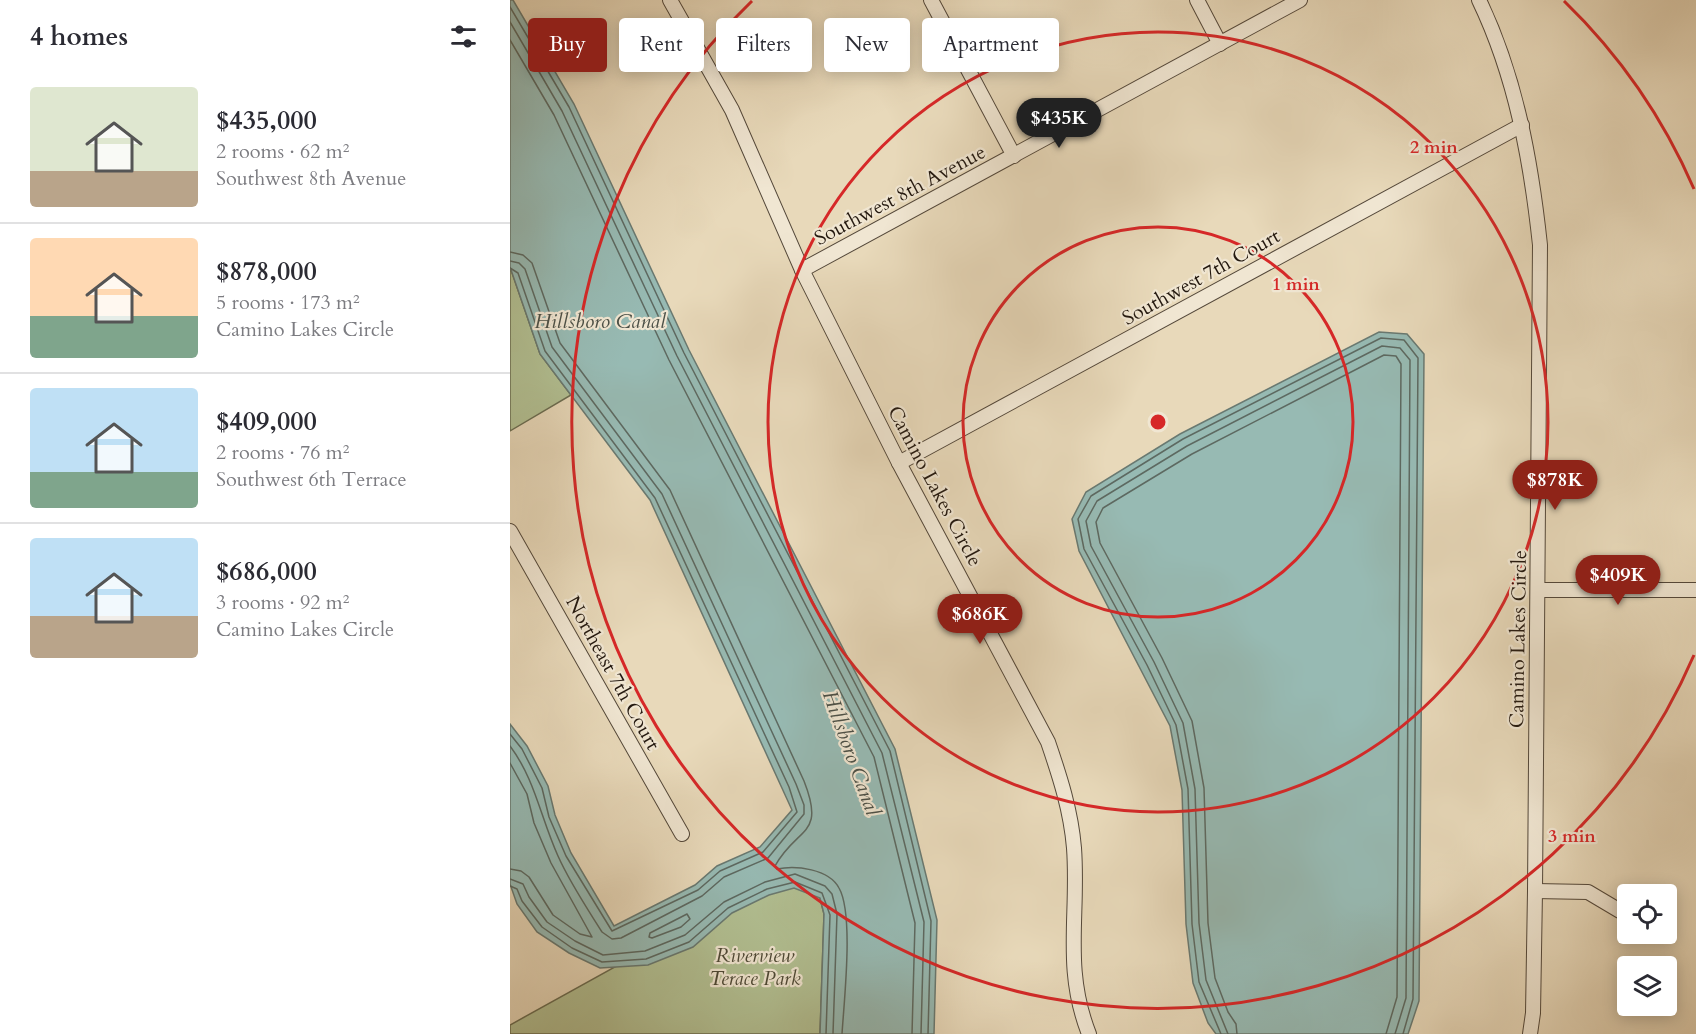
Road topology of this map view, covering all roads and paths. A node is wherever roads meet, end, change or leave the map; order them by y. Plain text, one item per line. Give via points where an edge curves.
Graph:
1 (670, 0) edge
2 (931, 0) edge
3 (1197, 0) edge
4 (1300, 0) edge
5 (1479, 0) edge
6 (1220, 44) junction
7 (1522, 125) junction
8 (1014, 156) junction
9 (802, 270) junction
10 (899, 463) junction
11 (510, 531) edge
12 (1538, 590) junction
13 (1696, 590) edge
14 (682, 834) dead end
15 (1535, 891) junction
16 (1617, 909) edge
17 (1089, 1034) edge
18 (1530, 1034) edge

1 - 9 street, Camino Lakes Circle via 732,110
2 - 8 street
3 - 6 street
4 - 6 street, Southwest 8th Avenue
5 - 7 street, Camino Lakes Circle
6 - 8 street, Southwest 8th Avenue
7 - 10 street, Southwest 7th Court
7 - 12 street, Camino Lakes Circle via 1534,186 1542,284
8 - 9 street, Southwest 8th Avenue
9 - 10 street, Camino Lakes Circle
10 - 17 street, Camino Lakes Circle via 1033,710 1060,776 1074,848 1073,969
11 - 14 street, Northeast 7th Court
12 - 13 street
12 - 15 street, Camino Lakes Circle
15 - 16 street via 1588,892
15 - 18 street, Camino Lakes Circle

